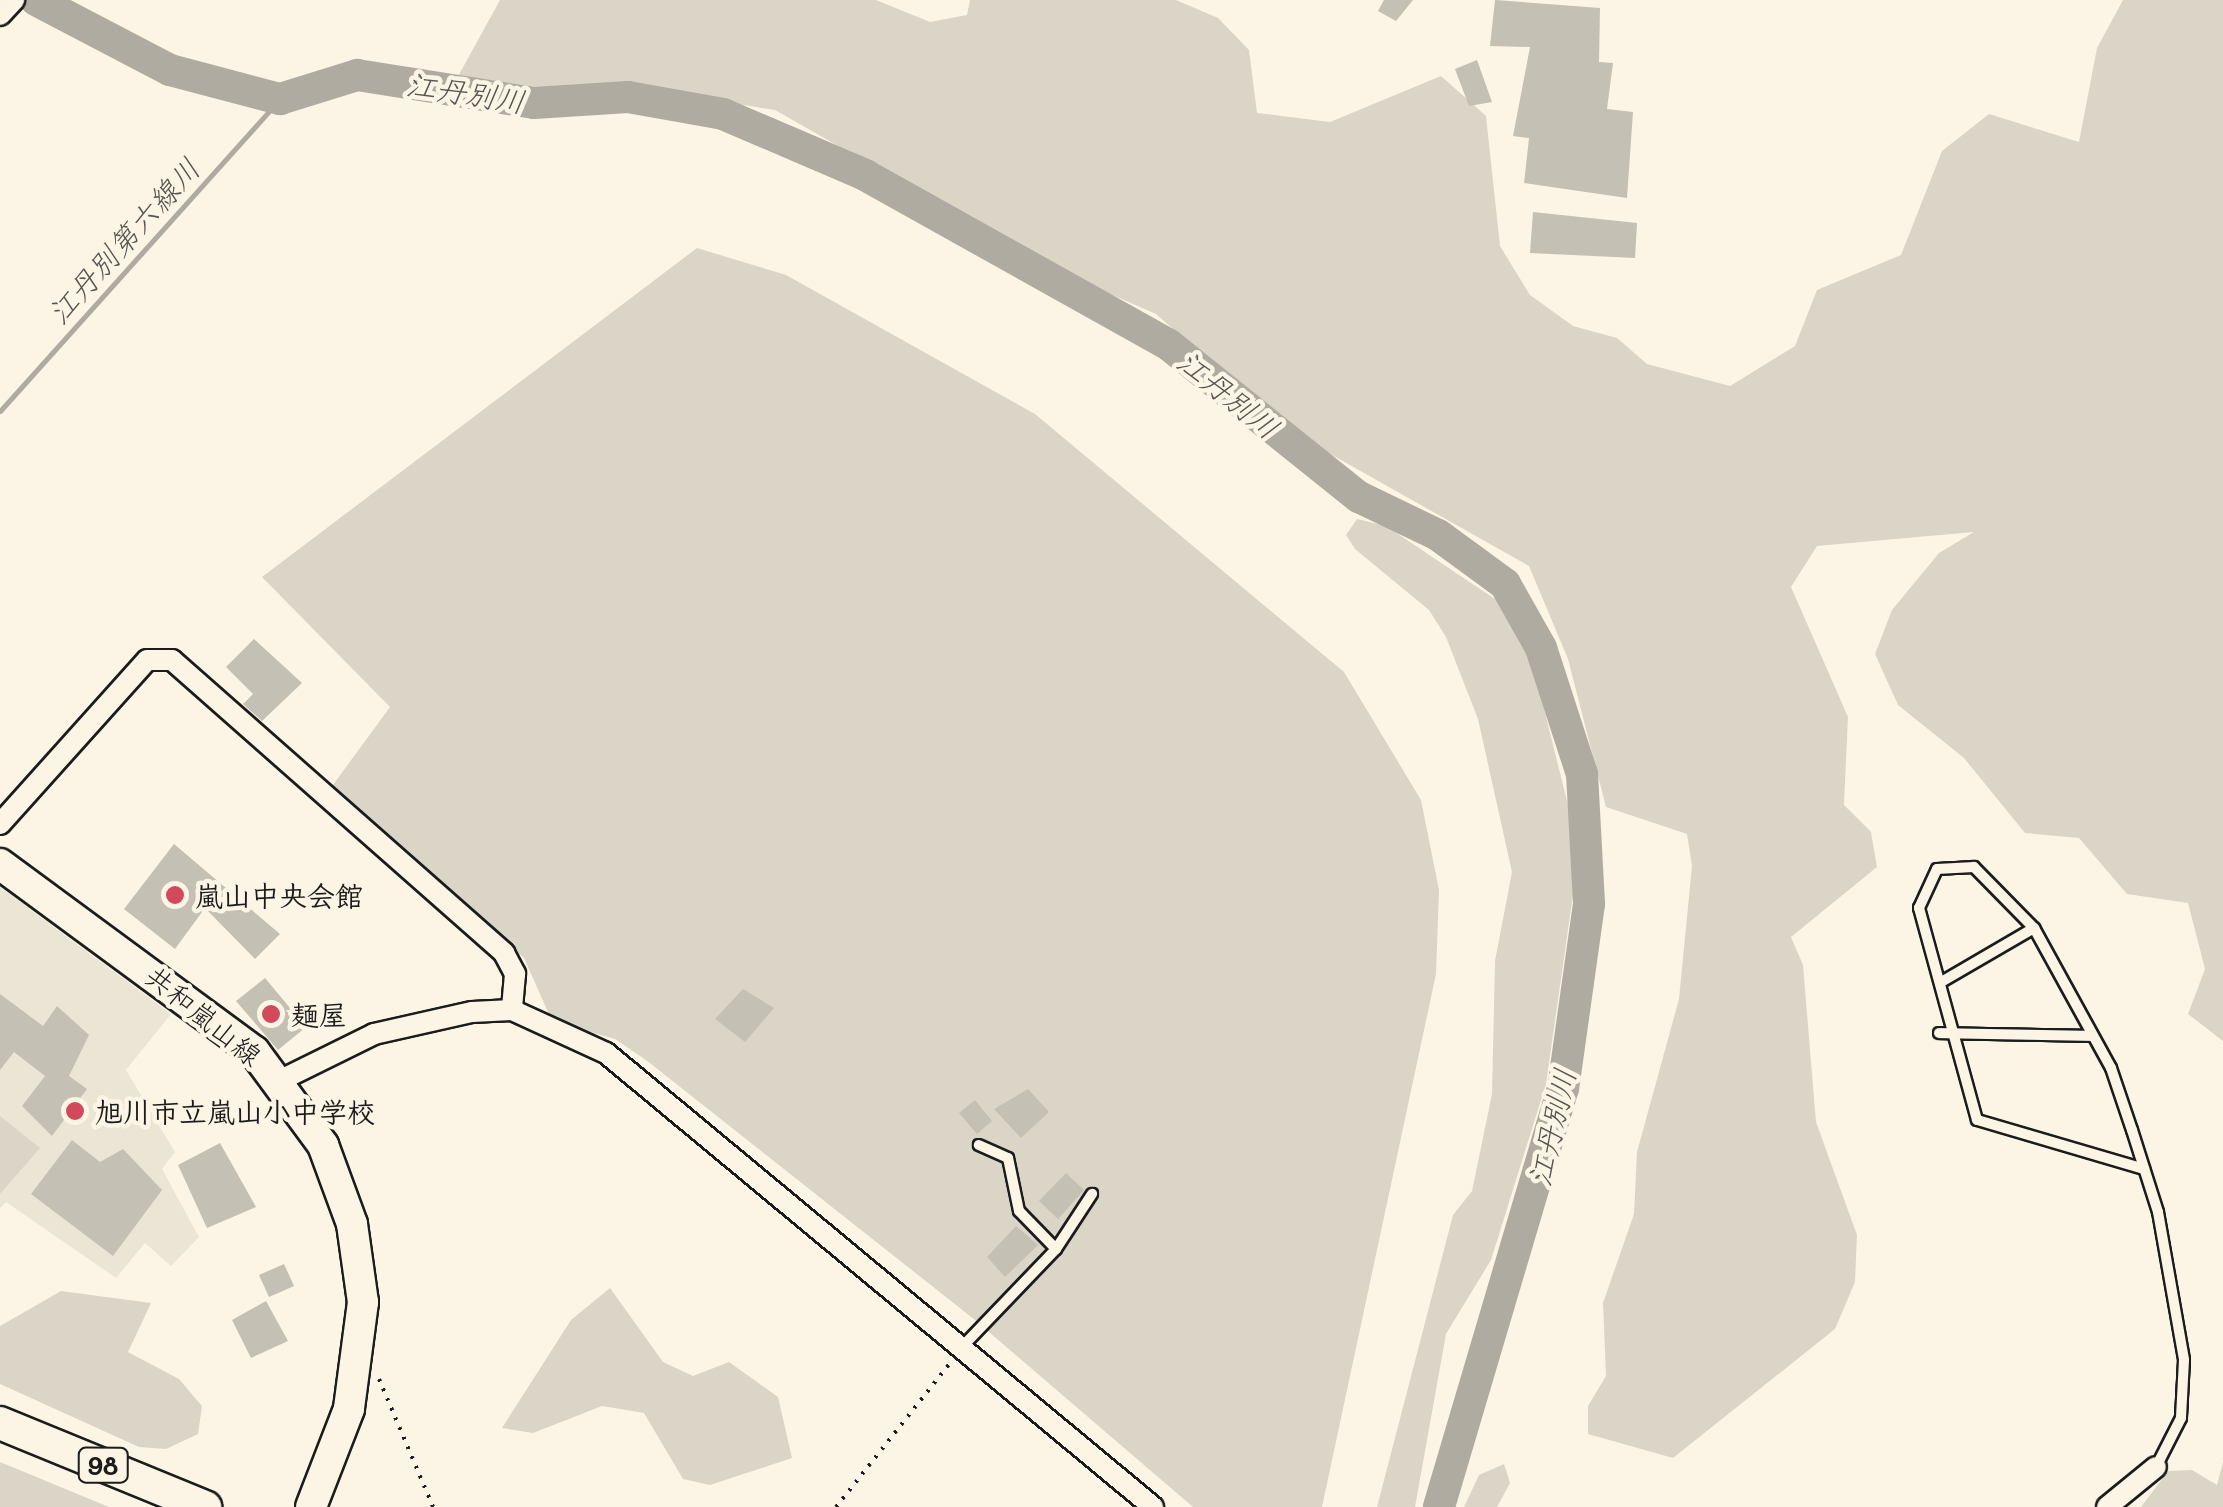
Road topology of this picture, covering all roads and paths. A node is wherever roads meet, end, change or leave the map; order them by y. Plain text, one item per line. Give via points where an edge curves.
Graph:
1 (14, 0) edge
2 (0, 15) edge
3 (0, 824) edge
4 (0, 864) edge
5 (2034, 928) junction
6 (1943, 981) junction
7 (512, 1010) junction
8 (1938, 1032) dead end
9 (1960, 1036) junction
10 (2090, 1036) junction
11 (282, 1080) junction
12 (979, 1145) dead end
13 (2144, 1169) junction
14 (1092, 1194) dead end
15 (1056, 1248) junction
16 (362, 1338) junction
17 (962, 1347) junction
18 (0, 1423) edge
19 (2156, 1467) joint
20 (205, 1507) edge
21 (311, 1507) edge
22 (433, 1507) edge
23 (836, 1507) edge
24 (1154, 1507) edge
25 (2106, 1507) edge

1 - 2 street
3 - 7 street via 147,660 172,660 504,953 515,974
4 - 11 main road, 共和嵐山線 via 210,1014
5 - 6 lane
5 - 6 lane via 1974,867 1937,869 1919,908
5 - 10 lane
6 - 9 lane
7 - 11 street via 374,1034
7 - 17 street via 634,1073
8 - 9 lane
9 - 10 lane
9 - 13 lane via 1977,1120
10 - 13 lane via 2111,1068
11 - 16 main road, 共和嵐山線 via 323,1145 352,1224
12 - 15 lane via 1008,1158 1019,1211
13 - 19 lane via 2184,1360 2181,1418
14 - 15 lane
15 - 17 lane
16 - 21 main road, 共和嵐山線 via 349,1409
16 - 22 path
17 - 23 path
17 - 24 street
18 - 20 main road, 98
19 - 25 street

